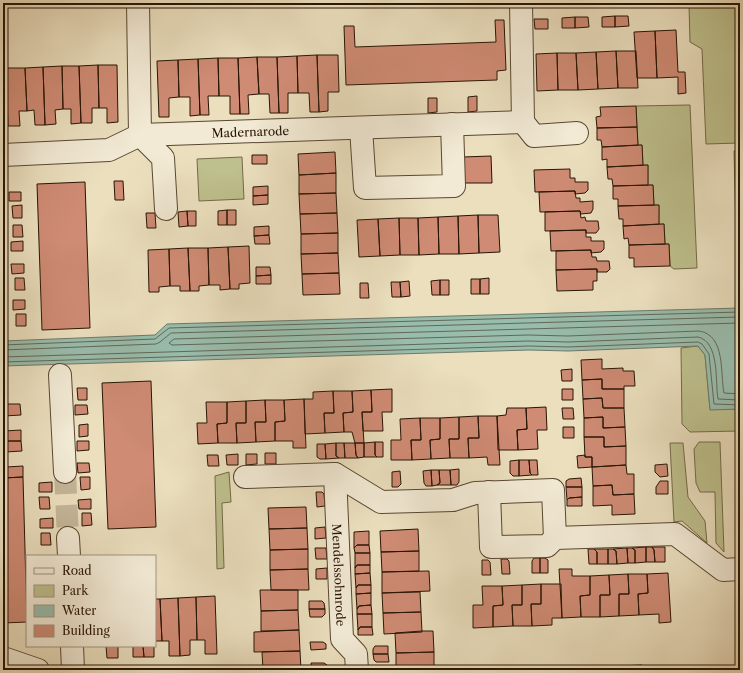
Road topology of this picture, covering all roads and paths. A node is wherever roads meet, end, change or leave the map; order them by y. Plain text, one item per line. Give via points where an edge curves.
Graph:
1 (138, 3) edge
2 (521, 3) edge
3 (523, 122) junction
4 (452, 124) junction
5 (361, 128) junction
6 (577, 133) dead end
7 (140, 135) junction
8 (3, 155) edge
9 (166, 209) dead end
10 (60, 375) dead end
11 (65, 472) tunnel mouth
12 (336, 474) junction
13 (245, 478) dead end
14 (489, 492) junction
15 (555, 538) junction
16 (731, 570) edge
17 (72, 647) edge
18 (6, 663) edge
19 (38, 670) edge
20 (73, 670) edge
21 (357, 670) edge

1 - 7 street
2 - 3 street
3 - 4 street, Madernarode
3 - 6 street via 534,136
4 - 5 street, Madernarode
4 - 5 street via 454,186 365,188
5 - 7 street, Madernarode
7 - 8 street, Madernarode via 108,150
7 - 9 street via 163,158
10 - 11 street
12 - 13 street
12 - 14 street via 381,502 453,500 475,493
12 - 21 street, Mendelssohnrode via 342,639 356,654
14 - 15 street via 553,490
14 - 15 street via 491,546 548,546
15 - 16 street via 675,534
17 - 20 street
18 - 19 street

